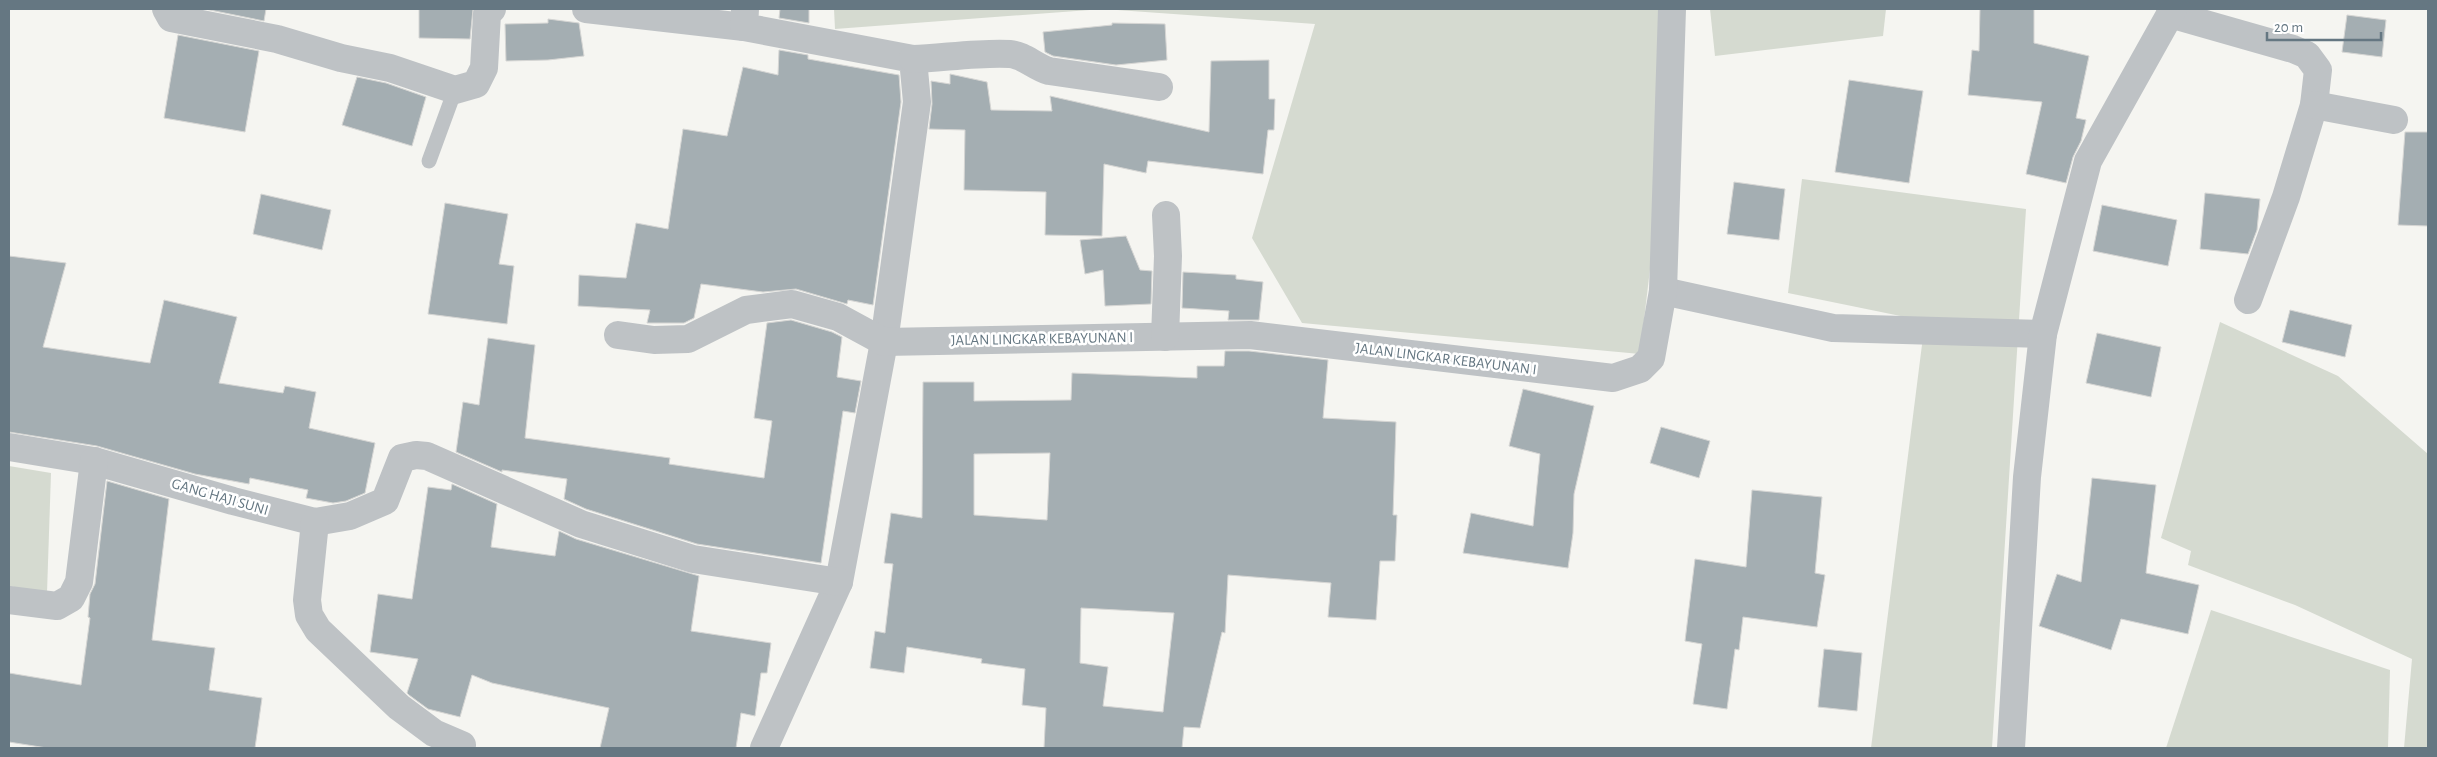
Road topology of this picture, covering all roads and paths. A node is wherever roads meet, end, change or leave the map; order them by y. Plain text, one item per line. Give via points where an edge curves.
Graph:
1 (492, 9) edge
2 (586, 9) edge
3 (1672, 9) edge
4 (613, 10) edge
5 (2172, 11) edge
6 (176, 16) edge
7 (745, 18) edge
8 (913, 59) junction
9 (1159, 86) dead end
10 (455, 90) junction
11 (2314, 105) junction
12 (2394, 120) dead end
13 (429, 161) dead end
14 (1166, 214) dead end
15 (1663, 291) junction
16 (2248, 300) dead end
17 (2043, 334) junction
18 (618, 335) dead end
19 (1165, 337) junction
20 (884, 342) junction
21 (9, 447) edge
22 (94, 461) junction
23 (315, 522) junction
24 (839, 582) junction
25 (9, 600) edge
26 (462, 745) dead end
27 (764, 748) edge
28 (2011, 748) edge

1 - 10 street via 487,14 484,68 476,84
2 - 4 street
3 - 15 street, JALAN LINGKAR KEBAYUNAN I
4 - 7 street
5 - 11 street via 2307,54 2318,70
5 - 17 street via 2088,161
6 - 10 street via 390,68
7 - 8 street
8 - 9 street via 1010,54 1049,70
8 - 20 street via 917,102
10 - 13 lane
11 - 12 street
11 - 16 street via 2286,198
14 - 19 street
15 - 17 street via 1833,328
15 - 19 street, JALAN LINGKAR KEBAYUNAN I via 1651,358 1640,369 1613,378 1250,335
17 - 28 street via 2027,477
18 - 20 street via 654,340 688,339 746,310 792,304 838,317
19 - 20 street, JALAN LINGKAR KEBAYUNAN I
20 - 24 street
21 - 22 street, GANG HAJI SUNI
22 - 23 street, GANG HAJI SUNI
22 - 25 street via 79,582 71,598 56,606
23 - 24 street, GANG HAJI SUNI via 350,516 384,501 402,458 416,454 581,524 692,559
23 - 26 street via 306,600 309,615 318,630 399,707 434,733
24 - 27 street

